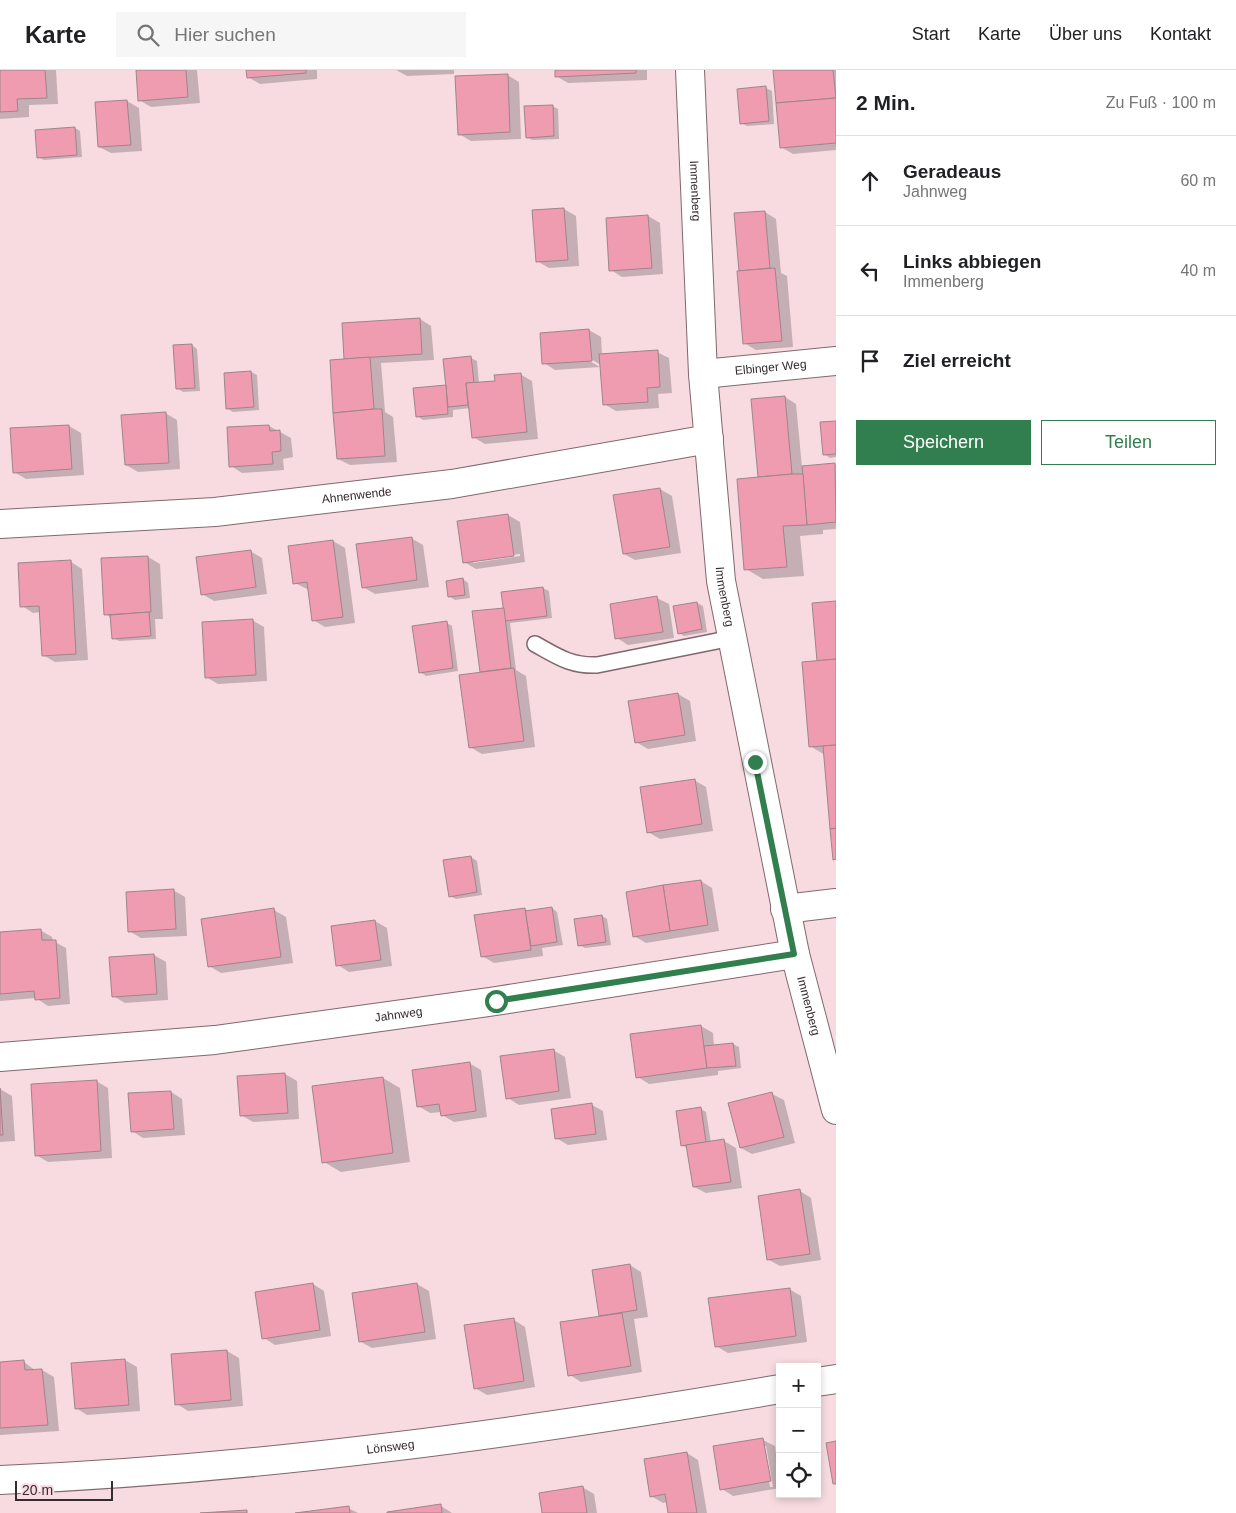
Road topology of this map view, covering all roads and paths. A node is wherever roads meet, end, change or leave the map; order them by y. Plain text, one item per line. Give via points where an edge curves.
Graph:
1 (690, 70) edge
2 (836, 361) edge
3 (703, 374) junction
4 (709, 439) junction
5 (0, 524) edge
6 (732, 638) junction
7 (535, 644) dead end
8 (836, 903) edge
9 (785, 909) junction
10 (794, 954) junction
11 (0, 1057) edge
12 (836, 1110) edge
13 (836, 1379) edge
14 (821, 1381) edge
15 (776, 1389) edge
16 (0, 1480) edge

1 - 3 street, Immenberg
2 - 3 street, Elbinger Weg
3 - 4 street, Immenberg
4 - 5 street, Ahnenwende via 452,484 215,512
4 - 6 street, Immenberg via 721,581
6 - 7 lane via 580,666
6 - 9 street, Immenberg
8 - 9 street
9 - 10 street, Immenberg
10 - 11 street, Jahnweg via 496,1001 214,1040
10 - 12 street, Immenberg
13 - 14 street
15 - 16 street, Lönsweg via 426,1443 245,1463

